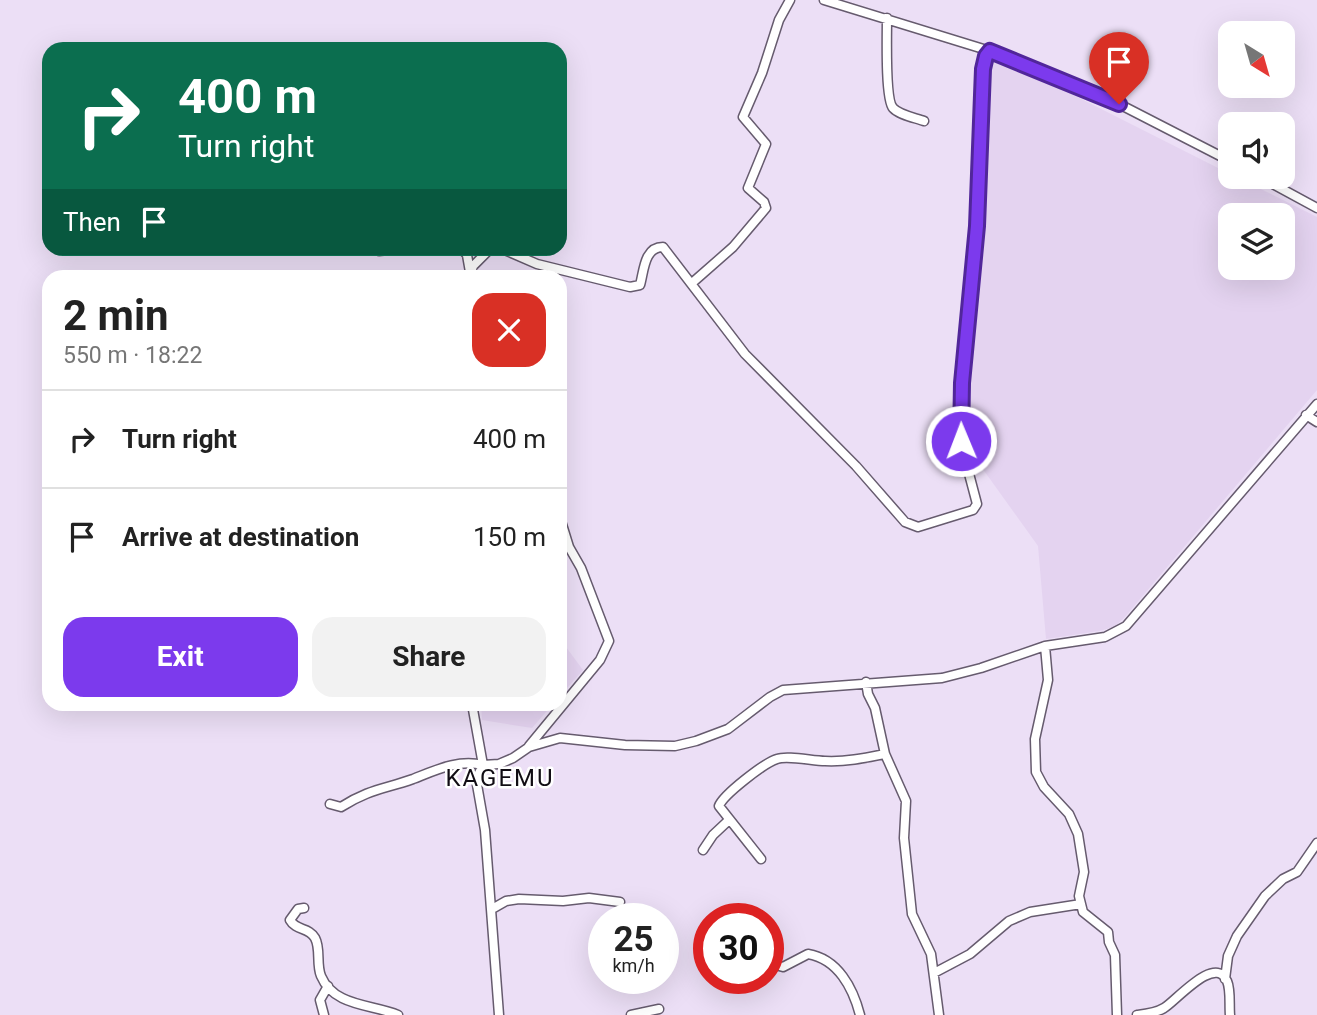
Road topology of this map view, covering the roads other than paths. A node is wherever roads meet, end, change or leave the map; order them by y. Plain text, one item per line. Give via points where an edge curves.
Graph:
1 (790, 0) edge
2 (824, 0) edge
3 (887, 18) junction
4 (990, 51) junction
5 (924, 121) dead end
6 (1218, 155) edge
7 (1282, 189) edge
8 (1317, 208) edge
9 (478, 256) edge
10 (482, 256) edge
11 (518, 256) edge
12 (477, 261) junction
13 (472, 270) edge
14 (561, 270) edge
15 (567, 271) edge
16 (692, 284) junction
17 (1317, 404) edge
18 (1306, 415) junction
19 (1317, 422) edge
20 (567, 540) edge
21 (1045, 646) junction
22 (866, 682) junction
23 (567, 700) edge
24 (473, 711) edge
25 (558, 711) edge
26 (529, 747) junction
27 (885, 754) junction
28 (483, 765) junction
29 (330, 804) dead end
30 (729, 820) junction
31 (1317, 843) edge
32 (703, 850) dead end
33 (761, 859) dead end
34 (620, 902) dead end
35 (1081, 904) junction
36 (304, 908) dead end
37 (492, 909) junction
38 (784, 966) edge
39 (934, 973) junction
40 (1225, 979) junction
41 (328, 986) junction
42 (659, 1009) dead end
43 (376, 1012) edge
44 (324, 1015) edge
45 (398, 1015) edge
46 (499, 1015) edge
47 (631, 1015) edge
48 (860, 1015) edge
49 (939, 1015) edge
50 (1117, 1015) edge
51 (1137, 1015) edge
52 (1230, 1015) edge

1 - 16 street via 743,117 765,142 748,188 766,208 733,247
2 - 3 street
3 - 4 street
3 - 5 street via 891,105
4 - 6 street via 1119,104
4 - 16 street via 984,64 977,226 962,383 961,441 978,504 974,509 918,527 905,522 745,354
7 - 8 street
9 - 12 street
10 - 12 street
11 - 14 street
12 - 13 street
15 - 16 street via 630,287 640,285 649,253 661,246
17 - 18 street
18 - 19 street
18 - 21 street via 1126,626 1105,637
20 - 23 street via 609,640 600,660
21 - 22 street via 942,678
21 - 35 street via 1048,680 1035,739 1036,772 1075,824 1084,872
22 - 26 street via 783,690 728,729 675,746 560,738
22 - 27 street
24 - 28 street
25 - 26 street
26 - 28 street via 499,764
27 - 30 street via 848,761 776,759 722,800 719,806
27 - 39 street via 906,801 904,838 912,914 928,946
28 - 29 street via 450,765 365,792 341,807
28 - 37 street via 476,779
30 - 32 street
30 - 33 street
31 - 40 street via 1297,872 1265,896 1237,936
34 - 37 street via 519,900
35 - 39 street via 1030,912 1009,921 970,954
35 - 50 street via 1083,912 1108,932 1115,955
36 - 41 street via 290,920 313,934 319,968
37 - 46 street
38 - 48 street via 806,955 818,956 842,974
39 - 49 street
40 - 51 street via 1209,973 1163,1010
40 - 52 street
41 - 43 street via 350,1002
41 - 44 street via 320,1000
42 - 47 street
43 - 45 street

